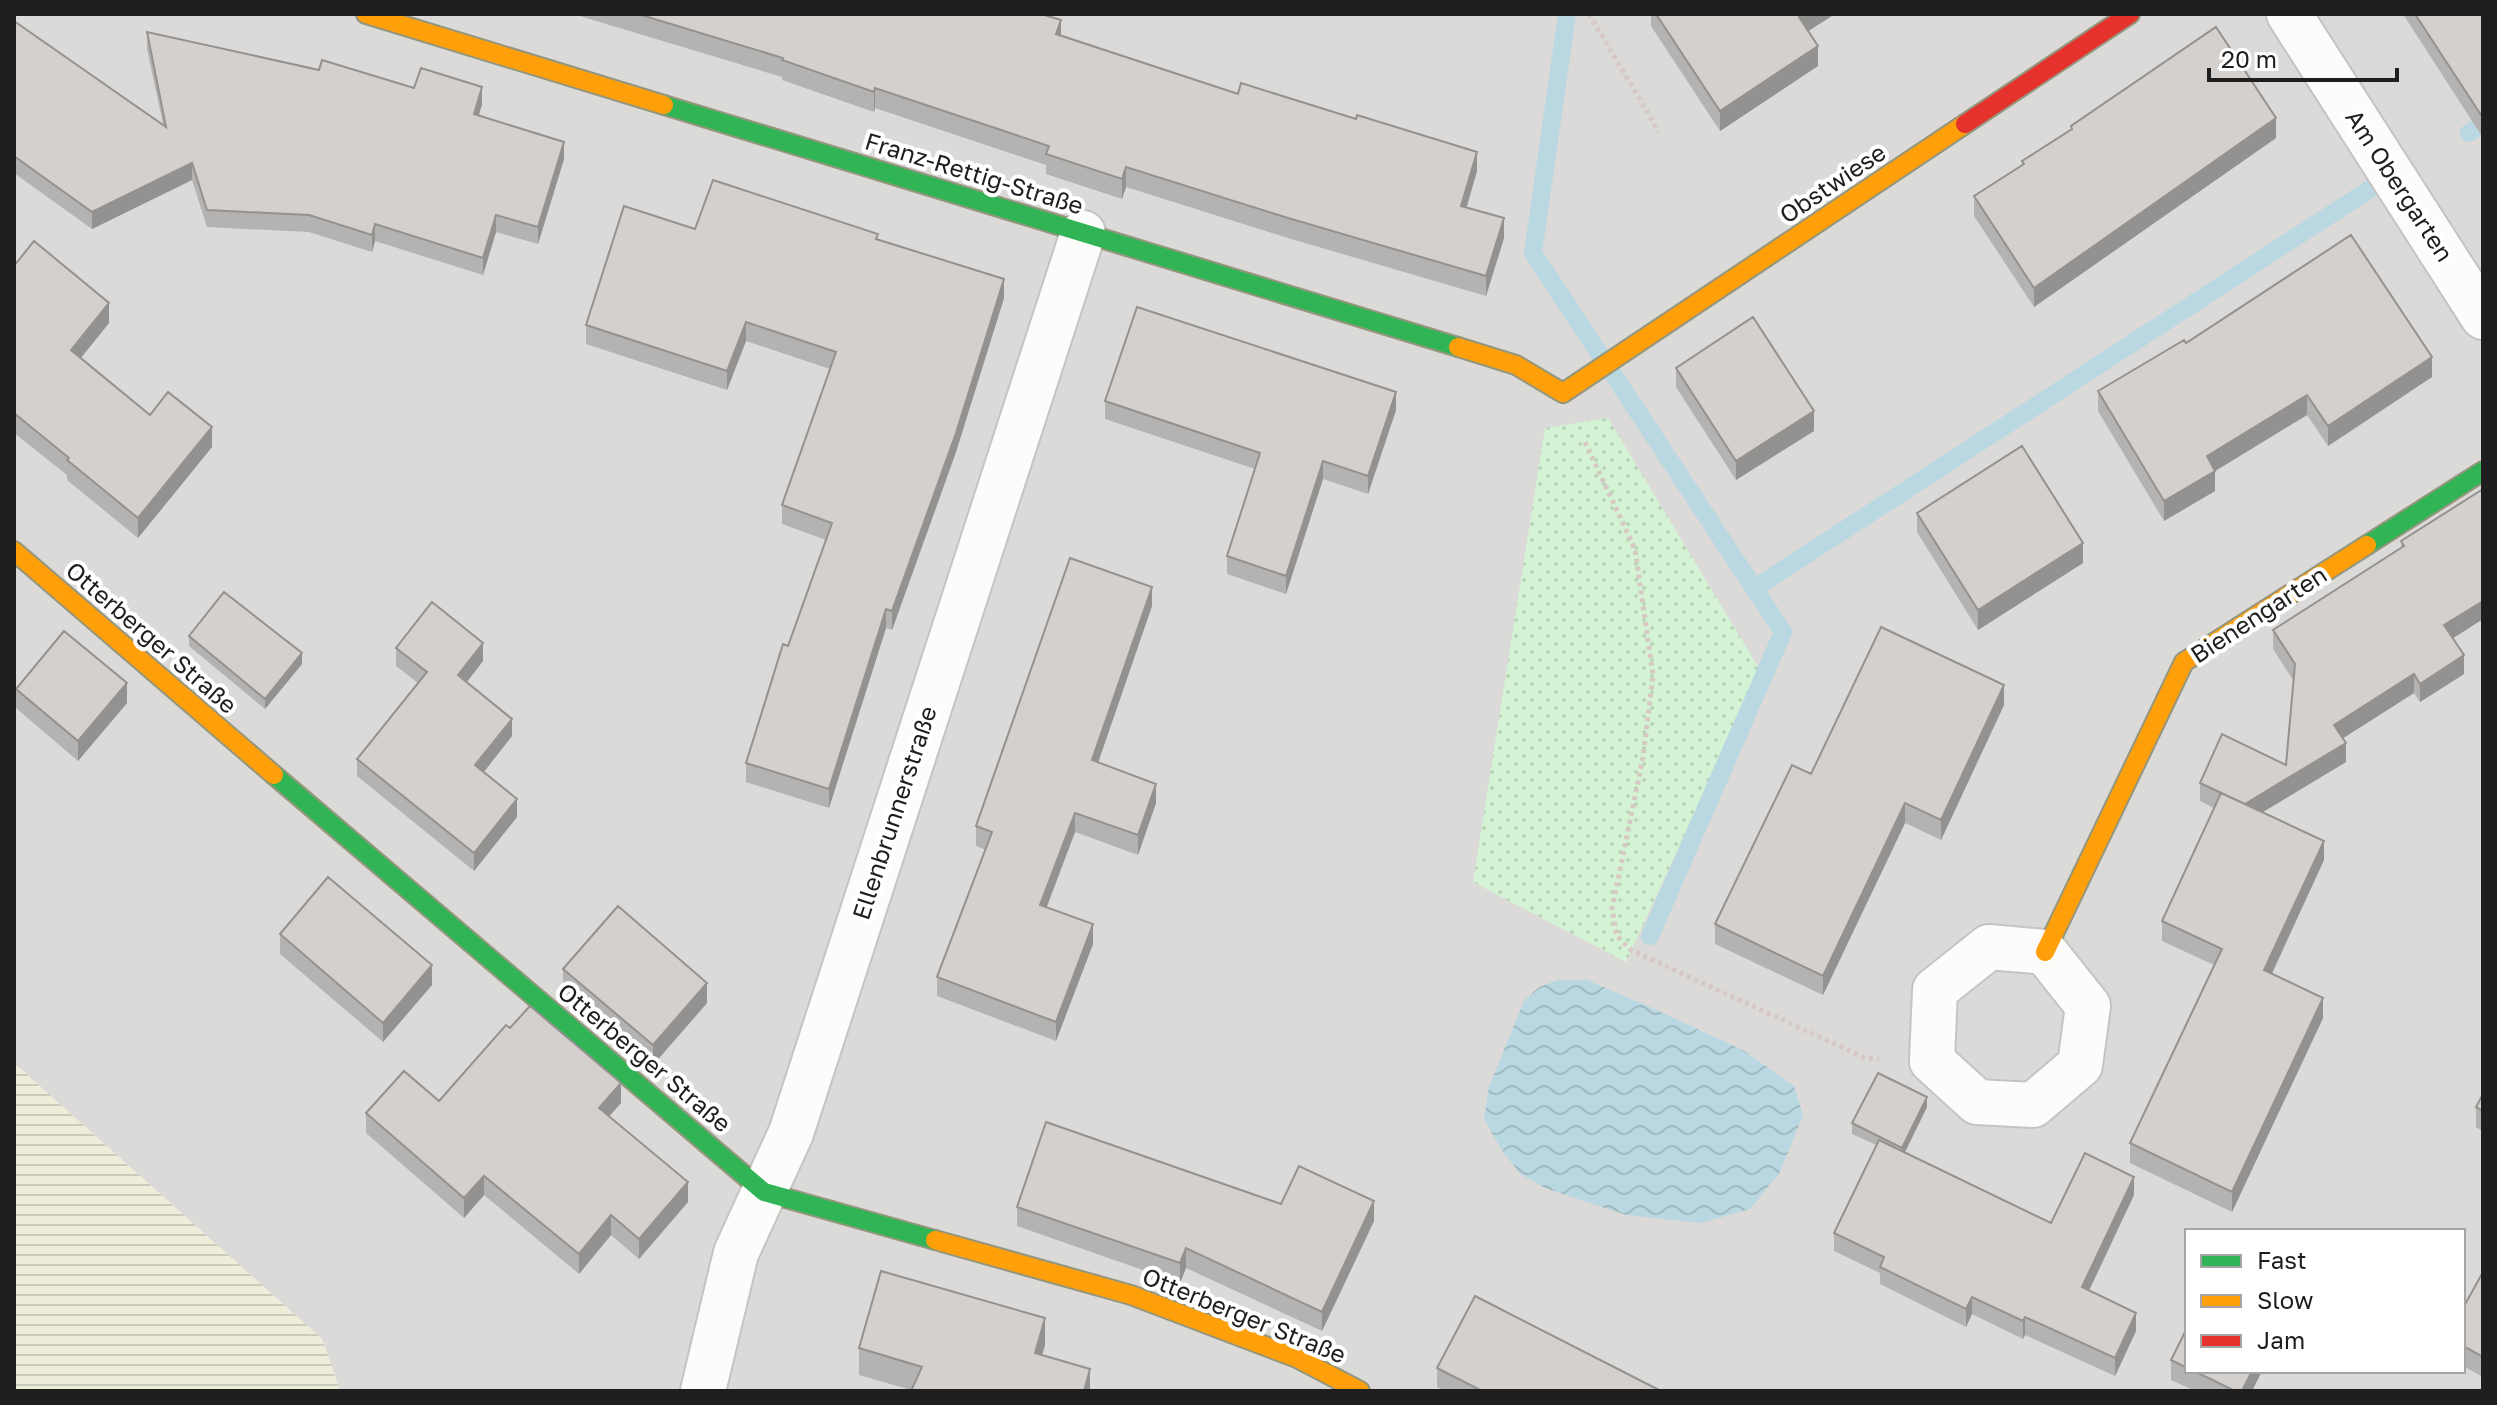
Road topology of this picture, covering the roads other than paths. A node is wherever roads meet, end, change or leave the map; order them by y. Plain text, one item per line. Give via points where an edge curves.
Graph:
1 (366, 14) edge
2 (2130, 14) edge
3 (2289, 14) edge
4 (1083, 233) junction
5 (2483, 317) edge
6 (1563, 393) joint
7 (2483, 471) edge
8 (14, 551) edge
9 (2045, 952) junction
10 (764, 1192) junction
11 (703, 1391) edge
12 (1360, 1391) edge

1 - 4 street, Franz-Rettig-Straße
2 - 6 street, Obstwiese
3 - 5 street, Am Obergarten
4 - 6 street, Franz-Rettig-Straße via 1516,365
4 - 10 street, Ellenbrunnerstraße via 791,1133
7 - 9 street, Bienengarten via 2184,662
8 - 10 street, Otterberger Straße
9 - 9 street via 2088,1006 2080,1065 2033,1105 1977,1102 1932,1061 1935,990 1989,947
10 - 11 street, Ellenbrunnerstraße via 736,1253
10 - 12 street, Otterberger Straße via 1131,1295 1297,1358

